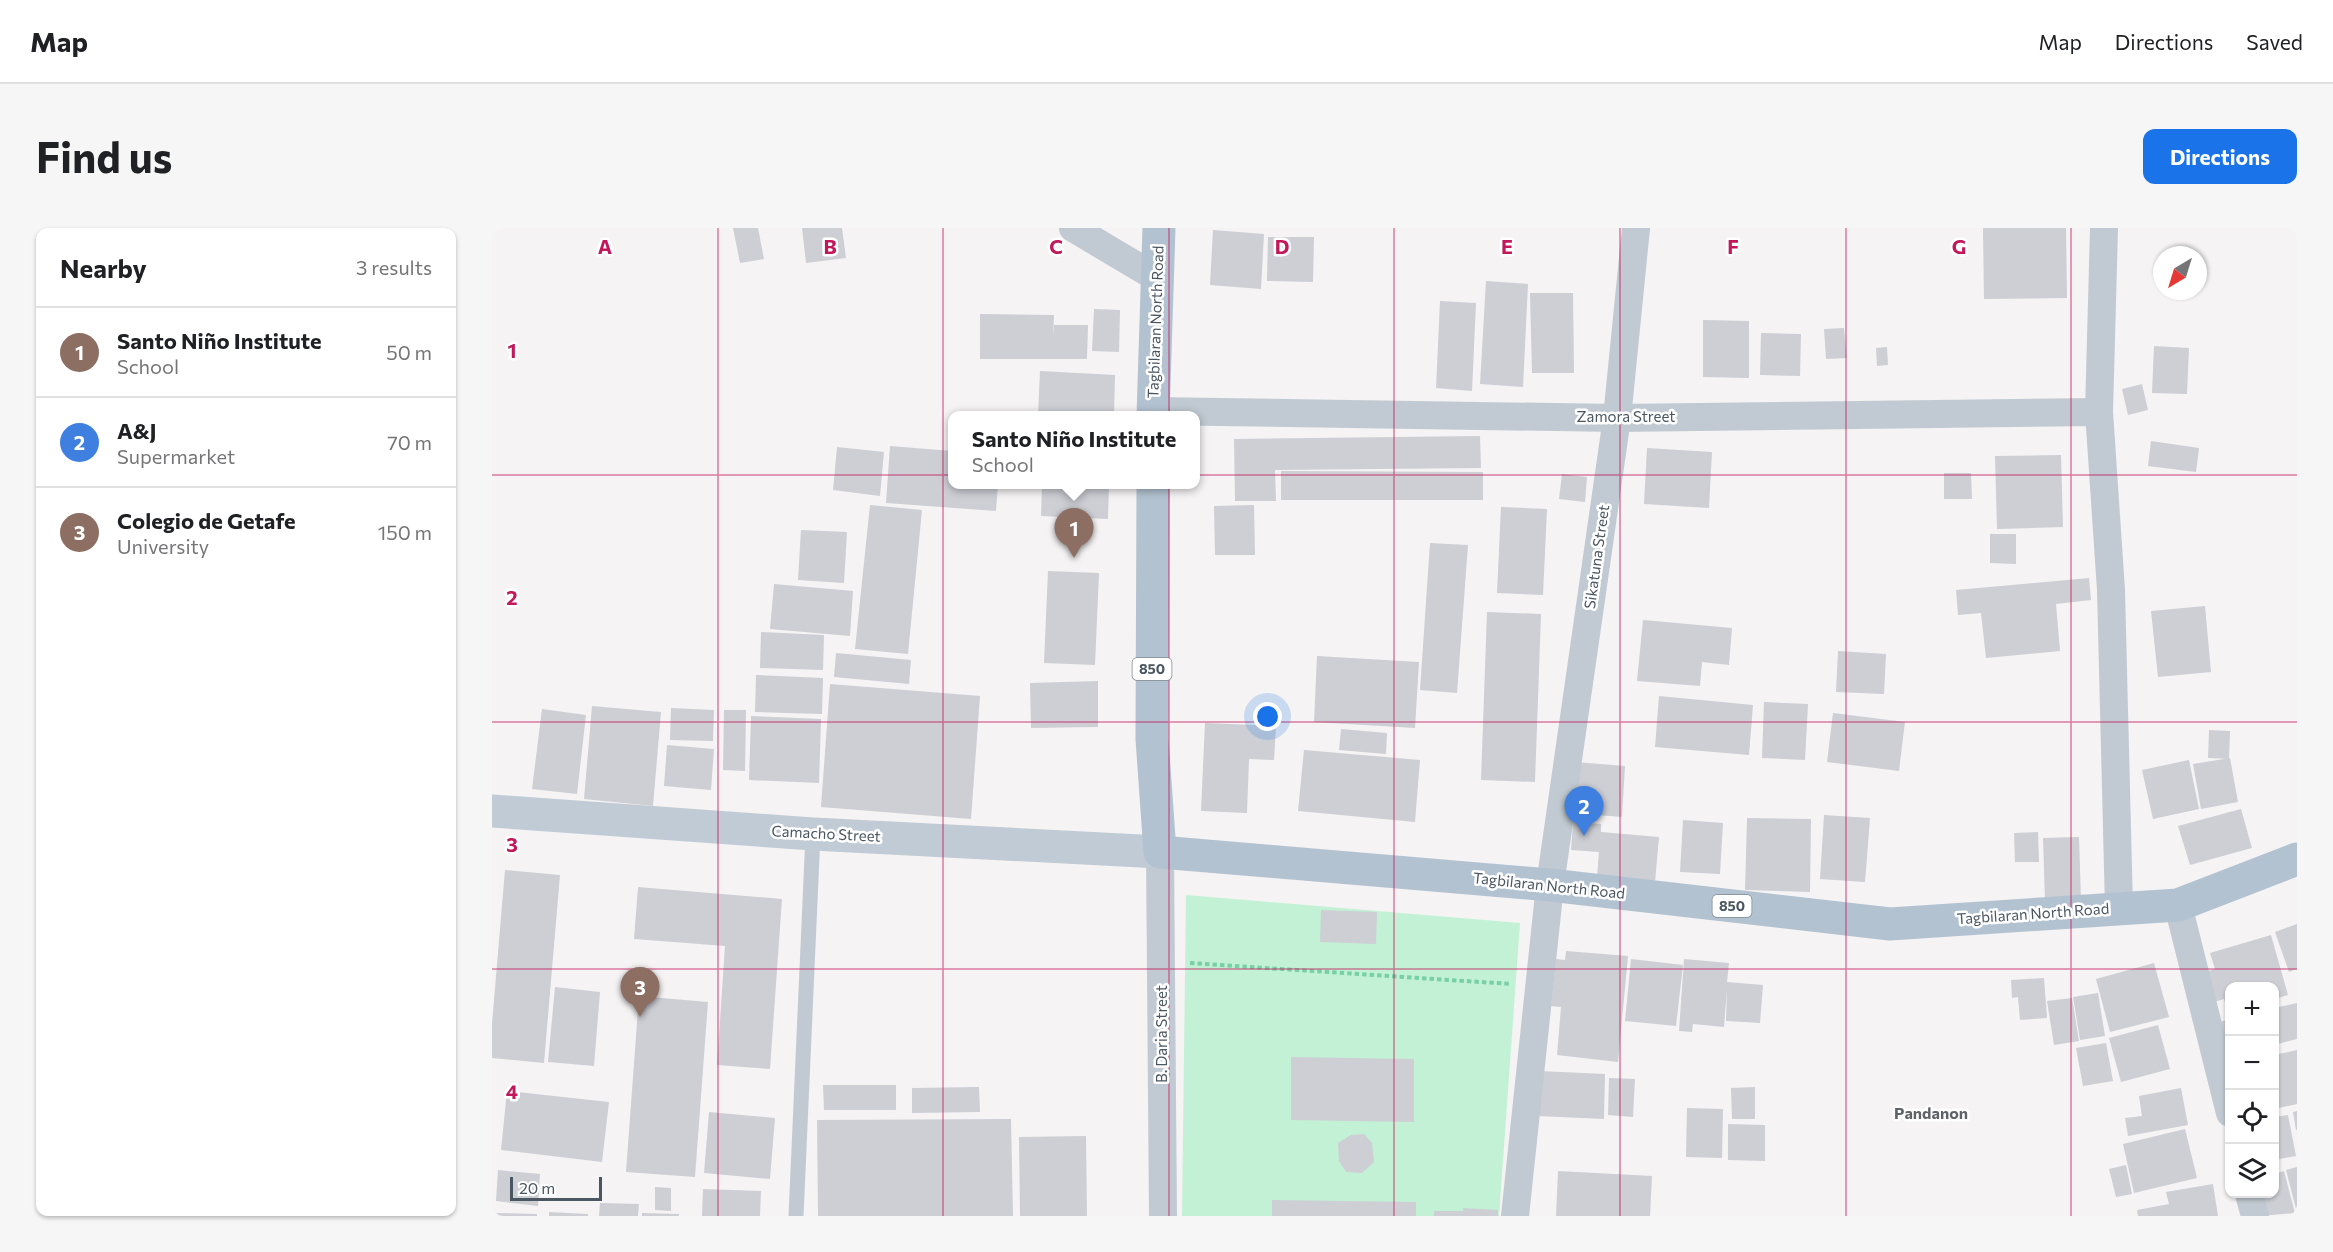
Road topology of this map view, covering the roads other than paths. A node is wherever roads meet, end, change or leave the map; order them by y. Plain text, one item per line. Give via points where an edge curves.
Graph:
1 (1073, 228) edge
2 (1159, 228) edge
3 (1636, 228) edge
4 (2104, 228) edge
5 (1157, 278) junction
6 (1153, 411) edge
7 (2099, 412) junction
8 (1200, 414) edge
9 (1617, 418) junction
10 (1153, 489) edge
11 (492, 811) edge
12 (813, 834) junction
13 (1160, 852) junction
14 (2297, 859) edge
15 (1550, 885) junction
16 (2178, 905) junction
17 (2119, 908) junction
18 (2225, 1097) edge
19 (2251, 1198) edge
20 (796, 1216) edge
21 (1163, 1216) edge
22 (1515, 1216) edge
23 (2255, 1216) edge

1 - 5 street
2 - 5 main road, Tagbilaran North Road
3 - 9 street, Sikatuna Street
4 - 7 street
5 - 6 main road, Tagbilaran North Road
7 - 9 street, Zamora Street
7 - 17 street via 2111,590
8 - 9 street, Zamora Street
9 - 15 street, Sikatuna Street
10 - 13 main road, 850 via 1152,739
11 - 12 street, Camacho Street
12 - 13 street, Camacho Street
12 - 20 lane
13 - 15 main road, Tagbilaran North Road / 850
13 - 21 street, B. Daria Street
14 - 16 main road, Tagbilaran North Road / 850
15 - 17 main road, Tagbilaran North Road / 850 via 1890,924
15 - 22 street, Sikatuna Street
16 - 17 main road, Tagbilaran North Road / 850
16 - 18 street
19 - 23 street

